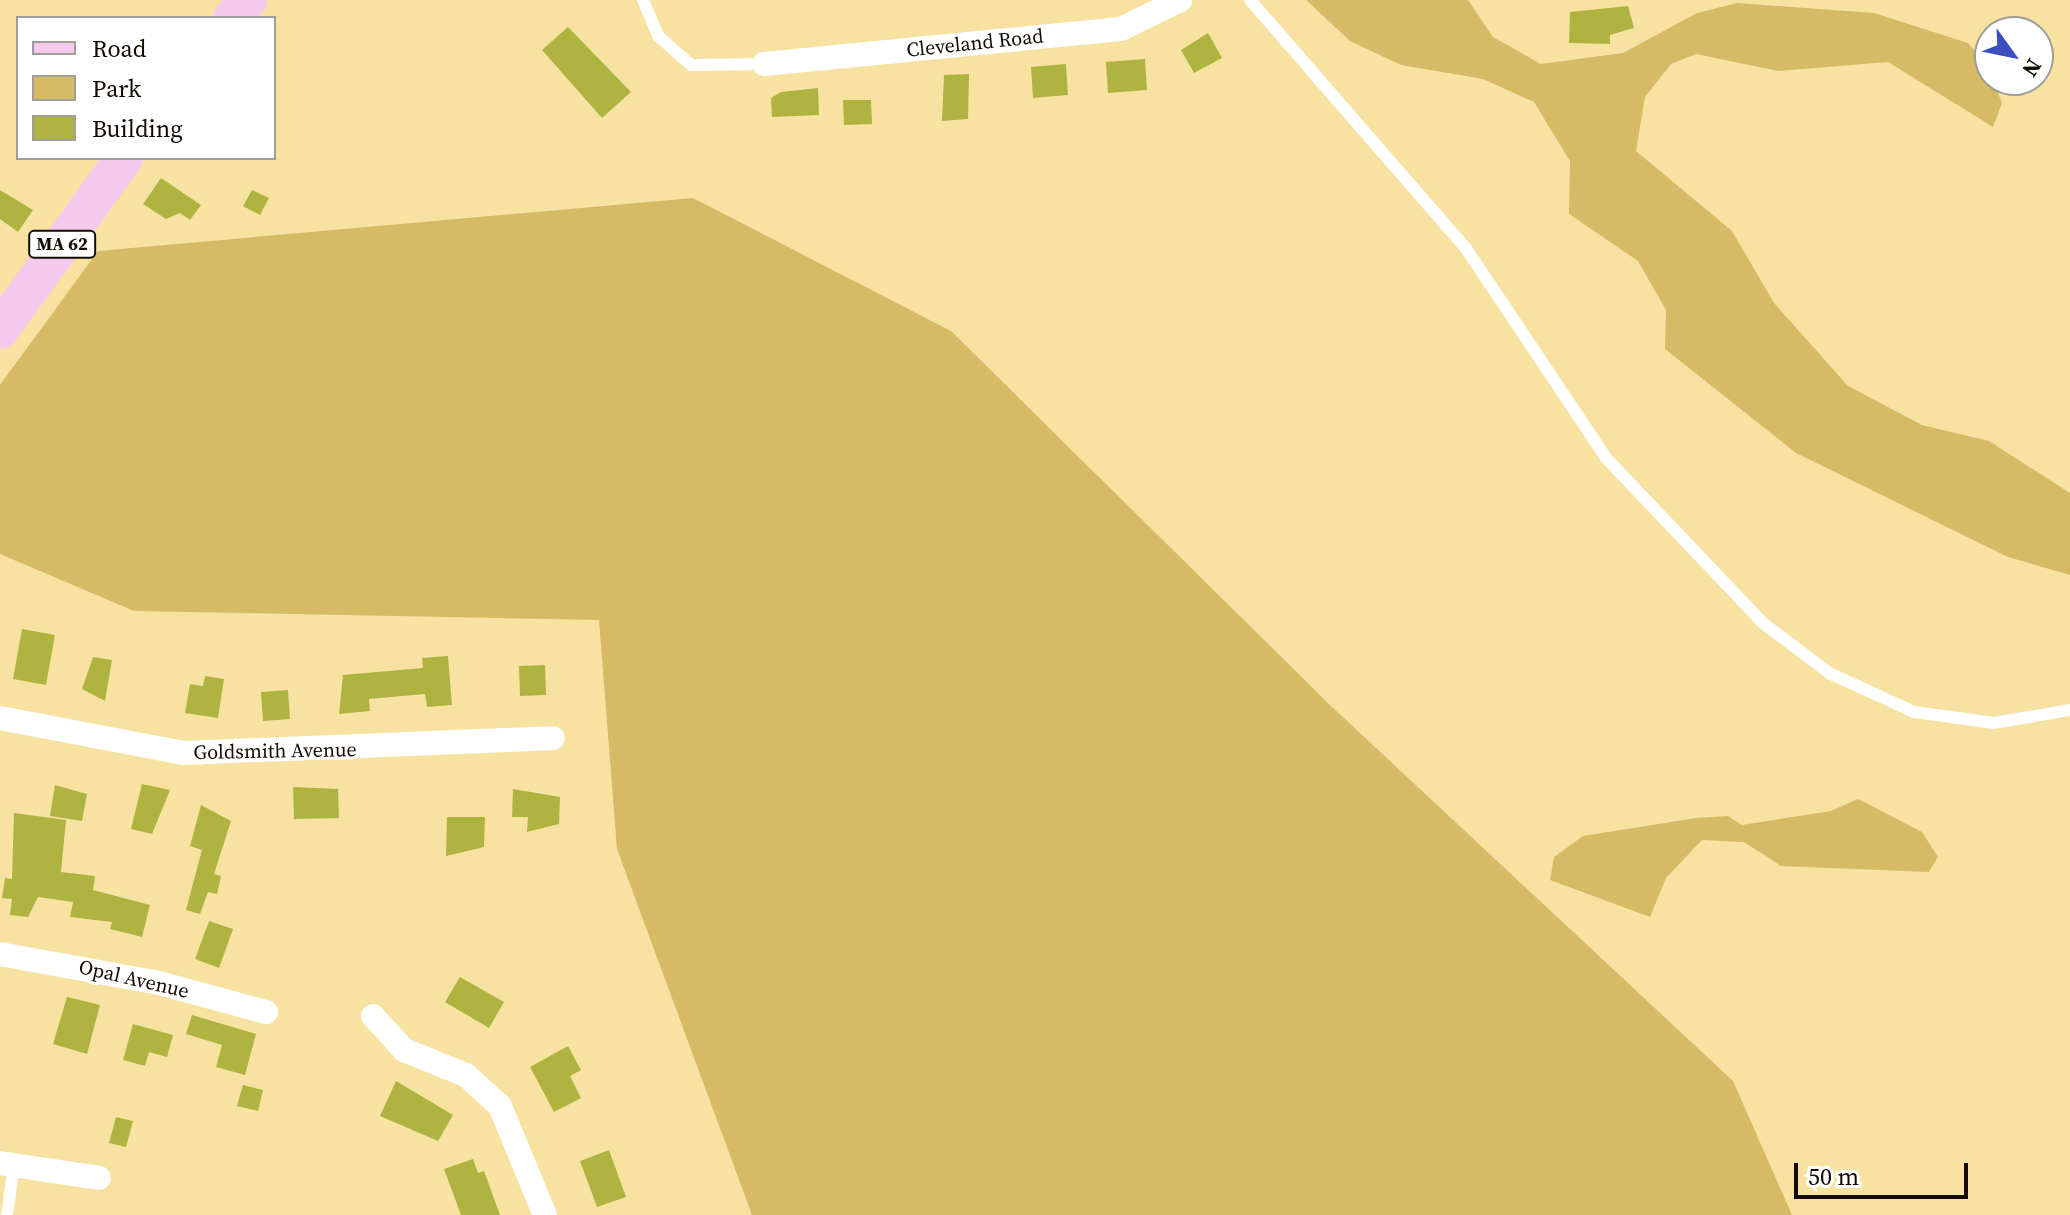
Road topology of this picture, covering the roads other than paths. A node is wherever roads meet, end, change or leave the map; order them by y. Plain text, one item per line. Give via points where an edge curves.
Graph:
1 (248, 0) edge
2 (643, 0) edge
3 (1180, 0) edge
4 (1250, 0) edge
5 (234, 16) edge
6 (764, 64) joint
7 (123, 160) edge
8 (0, 330) edge
9 (2070, 710) edge
10 (0, 718) edge
11 (553, 738) dead end
12 (0, 954) edge
13 (266, 1012) dead end
14 (373, 1016) dead end
15 (7, 1164) edge
16 (99, 1178) dead end
17 (7, 1215) edge
18 (545, 1215) edge

1 - 5 main road
2 - 6 lane via 658,36 691,65
3 - 6 street, Cleveland Road via 1121,29
4 - 9 lane via 1465,247 1606,458 1763,623 1829,673 1914,712 1994,723
7 - 8 main road, MA 62
10 - 11 street, Goldsmith Avenue via 183,753
12 - 13 street, Opal Avenue via 159,983
14 - 18 street via 404,1050 466,1075 500,1106
15 - 16 street
15 - 17 lane

